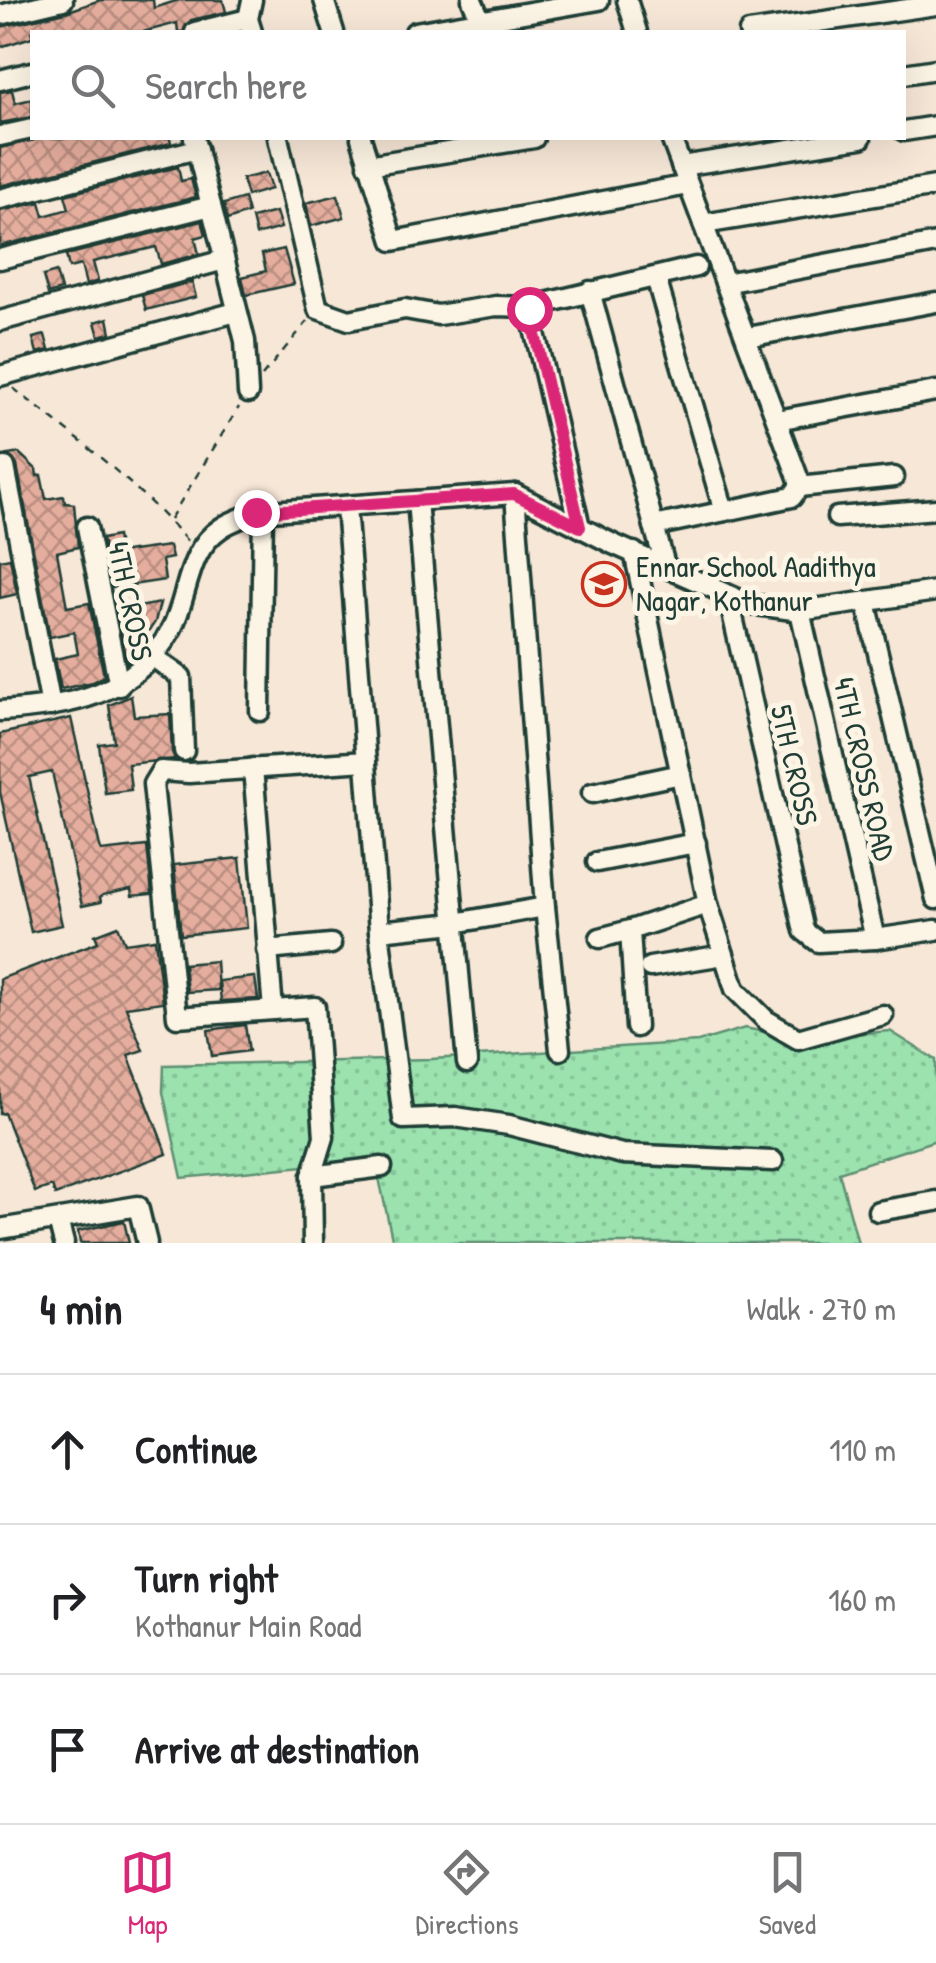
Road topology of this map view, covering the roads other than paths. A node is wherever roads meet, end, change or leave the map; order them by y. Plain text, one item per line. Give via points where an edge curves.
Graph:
1 (63, 0) edge
2 (252, 0) edge
3 (324, 0) edge
4 (472, 0) edge
5 (599, 0) edge
6 (627, 0) edge
7 (553, 4) edge
8 (936, 5) edge
9 (0, 15) edge
10 (480, 20) junction
11 (250, 26) edge
12 (213, 30) edge
13 (333, 30) edge
14 (425, 30) edge
15 (636, 30) edge
16 (764, 30) edge
17 (936, 68) edge
18 (30, 72) edge
19 (906, 74) edge
20 (0, 80) edge
21 (936, 126) edge
22 (30, 129) edge
23 (906, 131) edge
24 (0, 136) edge
25 (278, 140) edge
26 (362, 140) edge
27 (522, 140) edge
28 (671, 140) edge
29 (848, 140) edge
30 (196, 143) edge
31 (368, 165) junction
32 (681, 166) junction
33 (688, 185) junction
34 (936, 186) edge
35 (0, 199) edge
36 (210, 206) junction
37 (702, 224) junction
38 (936, 244) edge
39 (0, 259) edge
40 (224, 260) junction
41 (696, 267) dead end
42 (656, 278) junction
43 (725, 283) junction
44 (590, 292) junction
45 (936, 302) edge
46 (530, 306) junction
47 (236, 312) junction
48 (0, 321) edge
49 (748, 337) junction
50 (0, 377) edge
51 (936, 391) edge
52 (248, 393) road end
53 (778, 420) junction
54 (6, 467) dead end
55 (894, 478) dead end
56 (799, 487) junction
57 (514, 494) junction
58 (417, 501) junction
59 (346, 506) junction
60 (936, 509) edge
61 (724, 511) junction
62 (263, 512) junction
63 (837, 517) dead end
64 (654, 526) junction
65 (87, 527) dead end
66 (580, 527) junction
67 (634, 552) junction
68 (665, 565) junction
69 (728, 595) junction
70 (935, 596) edge
71 (866, 602) junction
72 (800, 612) junction
73 (153, 657) junction
74 (120, 686) junction
75 (51, 706) junction
76 (0, 711) edge
77 (260, 711) dead end
78 (184, 751) dead end
79 (366, 761) junction
80 (253, 768) junction
81 (681, 774) junction
82 (592, 793) dead end
83 (696, 844) junction
84 (597, 862) dead end
85 (936, 900) edge
86 (708, 904) junction
87 (546, 907) junction
88 (455, 923) junction
89 (630, 930) junction
90 (936, 930) edge
91 (379, 931) junction
92 (600, 938) dead end
93 (874, 939) junction
94 (332, 944) dead end
95 (267, 950) junction
96 (724, 955) junction
97 (650, 967) dead end
98 (273, 1010) junction
99 (883, 1015) dead end
100 (636, 1027) dead end
101 (560, 1050) dead end
102 (467, 1063) dead end
103 (773, 1161) dead end
104 (382, 1167) dead end
105 (312, 1176) junction
106 (936, 1201) edge
107 (878, 1212) dead end
108 (58, 1220) junction
109 (0, 1229) edge
110 (64, 1243) edge
111 (146, 1243) edge
112 (313, 1243) edge

1 - 9 street
2 - 11 street
3 - 13 street
4 - 10 street
5 - 7 street
6 - 15 street
7 - 10 street
8 - 16 street
10 - 14 street
11 - 12 street
17 - 19 street
18 - 20 street
21 - 23 street
22 - 24 street
25 - 46 street via 318,309 349,320 405,309 438,316
26 - 31 street
27 - 31 street
28 - 32 street
29 - 32 street
30 - 35 street
30 - 36 street
31 - 33 street via 396,242
32 - 33 street
33 - 37 street
34 - 37 street
36 - 39 street
36 - 40 street
37 - 43 street
38 - 43 street
40 - 47 street
40 - 48 street
41 - 42 street
42 - 44 street
42 - 61 street
43 - 49 street
44 - 46 street
44 - 64 street
45 - 49 street
46 - 66 street
47 - 50 street
47 - 52 street via 246,341
49 - 53 street
51 - 53 street
53 - 56 street
54 - 75 street
55 - 56 street
56 - 61 street via 792,497
57 - 58 street
57 - 66 street
57 - 87 street
58 - 59 street
58 - 88 street
59 - 62 street
59 - 79 street
60 - 63 street
61 - 64 street
62 - 73 street via 219,529 197,553 172,627
62 - 77 street
64 - 68 street
65 - 74 street, 4TH CROSS
66 - 67 street
67 - 68 street
67 - 81 street
68 - 69 street
69 - 72 street
69 - 93 street, 5TH CROSS via 804,932 818,942
70 - 71 street
71 - 72 street
71 - 85 street
72 - 93 street, 4TH CROSS ROAD
73 - 74 street
73 - 78 street via 181,677
74 - 75 street
75 - 76 street
79 - 80 street
79 - 91 street
80 - 95 street
80 - 98 street via 161,772 152,784 174,1014
81 - 82 street
81 - 83 street
83 - 84 street
83 - 86 street
86 - 89 street
86 - 96 street
87 - 88 street
87 - 101 street
88 - 91 street
88 - 102 street
89 - 92 street
89 - 100 street
90 - 93 street
91 - 103 street via 403,1120 509,1124 622,1154
94 - 95 street
95 - 98 street
96 - 97 street
96 - 99 street via 735,989 798,1040
98 - 105 street via 315,1007 324,1137
104 - 105 street
105 - 112 street
106 - 107 street
108 - 109 street
108 - 110 street
108 - 111 street via 138,1206

